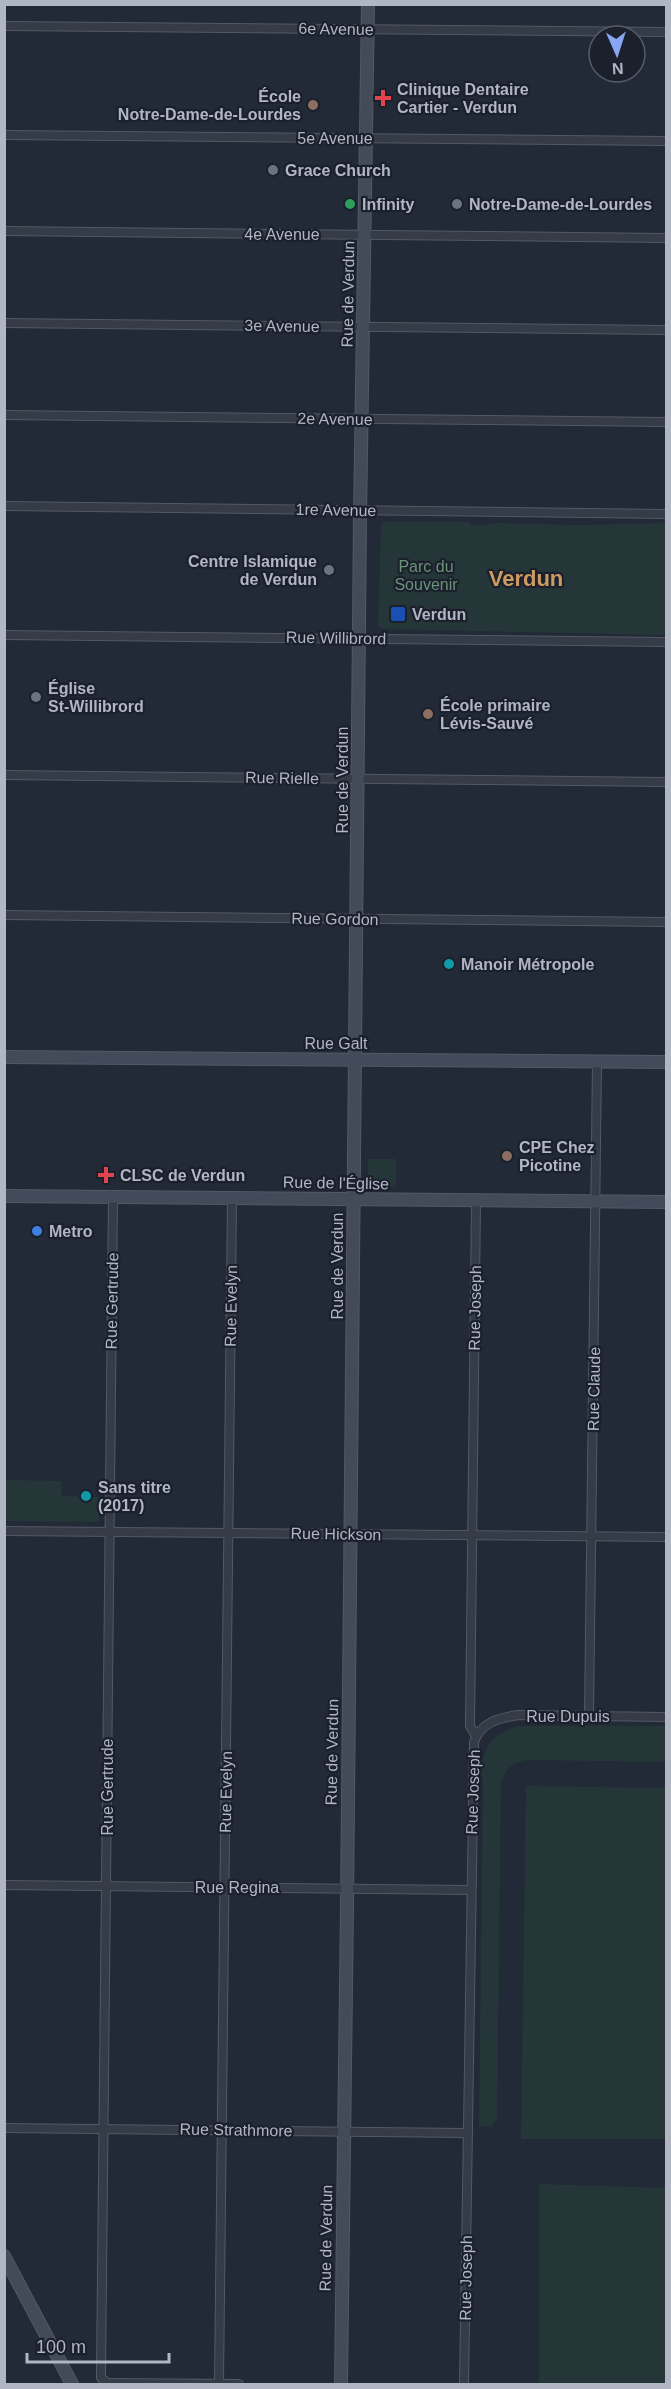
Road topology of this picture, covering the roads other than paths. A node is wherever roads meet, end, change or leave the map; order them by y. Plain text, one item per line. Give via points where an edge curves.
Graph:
1 (368, 4) edge
2 (4, 26) edge
3 (368, 29) junction
4 (666, 32) edge
5 (4, 135) edge
6 (366, 138) junction
7 (666, 141) edge
8 (4, 231) edge
9 (365, 235) junction
10 (666, 238) edge
11 (4, 323) edge
12 (364, 327) junction
13 (666, 330) edge
14 (4, 415) edge
15 (362, 419) junction
16 (666, 422) edge
17 (4, 506) edge
18 (360, 510) junction
19 (666, 514) edge
20 (4, 635) edge
21 (360, 639) junction
22 (666, 642) edge
23 (4, 775) edge
24 (358, 778) junction
25 (666, 783) edge
26 (4, 915) edge
27 (357, 919) junction
28 (666, 922) edge
29 (4, 1057) edge
30 (355, 1060) junction
31 (597, 1062) junction
32 (666, 1062) edge
33 (4, 1196) edge
34 (113, 1197) junction
35 (232, 1199) junction
36 (354, 1200) junction
37 (476, 1201) junction
38 (596, 1201) junction
39 (666, 1202) edge
40 (4, 1531) edge
41 (109, 1532) junction
42 (228, 1533) junction
43 (351, 1534) junction
44 (472, 1535) junction
45 (592, 1536) junction
46 (666, 1537) edge
47 (589, 1716) junction
48 (666, 1717) edge
49 (476, 1736) junction
50 (4, 1885) edge
51 (106, 1886) junction
52 (225, 1887) junction
53 (347, 1888) junction
54 (470, 1890) junction
55 (4, 2128) edge
56 (104, 2129) junction
57 (223, 2130) junction
58 (344, 2131) junction
59 (467, 2133) junction
60 (4, 2256) edge
61 (103, 2382) edge
62 (219, 2384) edge
63 (72, 2385) edge
64 (239, 2385) edge
65 (340, 2385) edge
66 (464, 2385) edge

1 - 3 street, Rue de Verdun
2 - 3 street, 6e Avenue
3 - 4 street, 6e Avenue
3 - 6 street, Rue de Verdun
5 - 6 street, 5e Avenue
6 - 7 street, 5e Avenue
6 - 9 street, Rue de Verdun
8 - 9 street, 4e Avenue
9 - 10 street, 4e Avenue
9 - 12 street, Rue de Verdun
11 - 12 street, 3e Avenue
12 - 13 street, 3e Avenue
12 - 15 street, Rue de Verdun
14 - 15 street, 2e Avenue
15 - 16 street, 2e Avenue
15 - 18 street, Rue de Verdun
17 - 18 street, 1re Avenue
18 - 19 street, 1re Avenue
18 - 21 street, Rue de Verdun
20 - 21 street, Rue Willibrord
21 - 22 street, Rue Willibrord
21 - 24 street, Rue de Verdun
23 - 24 street, Rue Rielle
24 - 25 street, Rue Rielle
24 - 27 street, Rue de Verdun
26 - 27 street, Rue Gordon
27 - 28 street, Rue Gordon
27 - 30 street, Rue de Verdun
29 - 30 street, Rue Galt
30 - 31 street, Rue Galt
30 - 36 street, Rue de Verdun
31 - 32 street, Rue Galt
31 - 38 street, Rue Claude
33 - 34 street, Rue de l'Église
34 - 35 street, Rue de l'Église
34 - 41 street, Rue Gertrude
35 - 36 street, Rue de l'Église
35 - 42 street, Rue Evelyn
36 - 37 street, Rue de l'Église
36 - 43 street, Rue de Verdun
37 - 38 street, Rue de l'Église
37 - 44 street, Rue Joseph
38 - 39 street, Rue de l'Église
38 - 45 street, Rue Claude
40 - 41 street, Rue Hickson
41 - 42 street, Rue Hickson
41 - 51 street, Rue Gertrude
42 - 43 street, Rue Hickson
42 - 52 street, Rue Evelyn
43 - 44 street, Rue Hickson
43 - 53 street, Rue de Verdun
44 - 45 street, Rue Hickson
44 - 49 street, Rue Joseph via 470,1726
45 - 46 street, Rue Hickson
45 - 47 street, Rue Claude
47 - 48 street, Rue Dupuis
47 - 49 street, Rue Dupuis via 505,1717 484,1726
49 - 54 street, Rue Joseph
50 - 51 street, Rue Regina
51 - 52 street, Rue Regina
51 - 56 street, Rue Gertrude
52 - 53 street, Rue Regina
52 - 57 street, Rue Evelyn
53 - 54 street, Rue Regina
53 - 58 street, Rue de Verdun
54 - 59 street, Rue Joseph
55 - 56 street, Rue Strathmore
56 - 57 street, Rue Strathmore
56 - 61 street, Rue Gertrude
57 - 58 street, Rue Strathmore
57 - 62 street, Rue Evelyn
58 - 59 street, Rue Strathmore
58 - 65 street, Rue de Verdun
59 - 66 street, Rue Joseph
60 - 63 street
61 - 62 street
62 - 64 street

